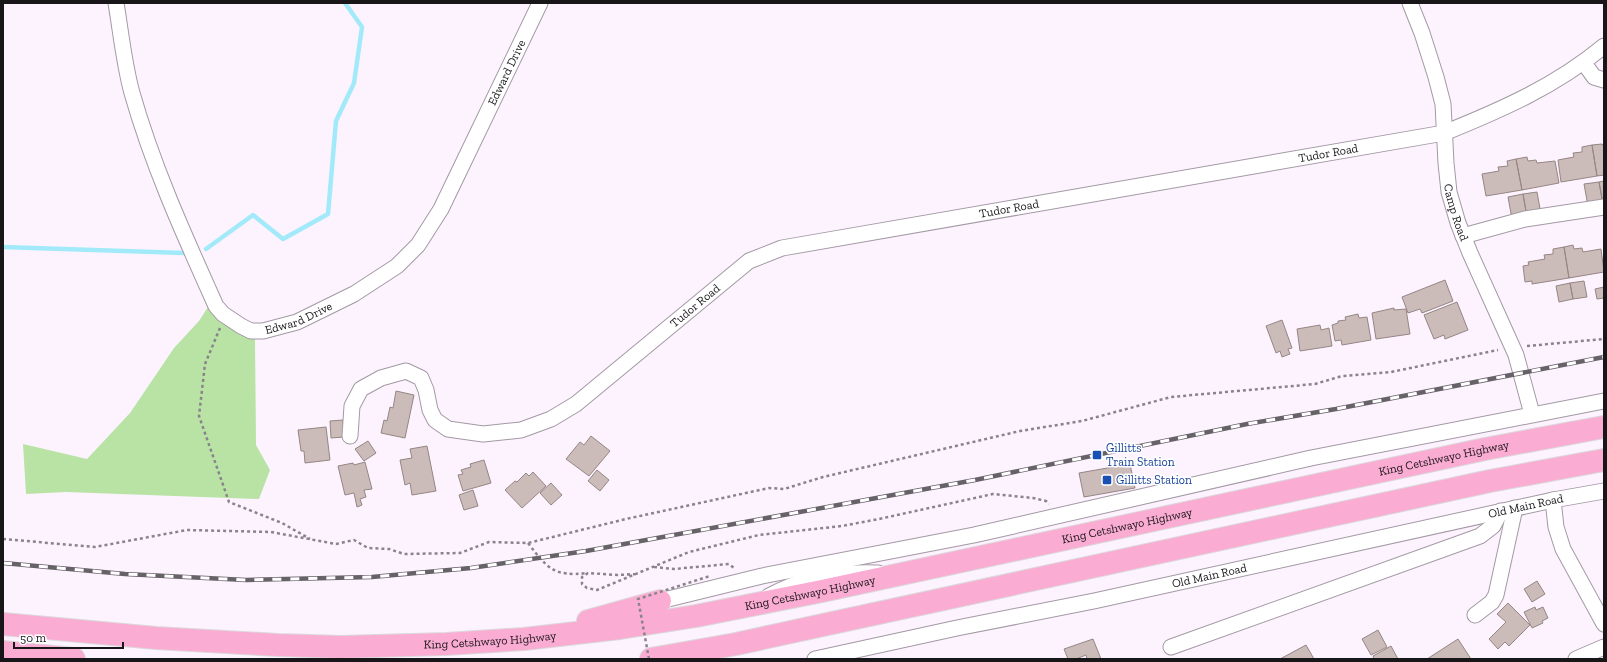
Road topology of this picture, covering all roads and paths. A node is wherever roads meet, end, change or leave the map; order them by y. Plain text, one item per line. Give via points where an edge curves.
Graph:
1 (116, 3) edge
2 (540, 3) edge
3 (1410, 3) edge
4 (1604, 46) edge
5 (1584, 63) junction
6 (1604, 80) edge
7 (1444, 133) junction
8 (1604, 207) edge
9 (1463, 236) junction
10 (223, 314) junction
11 (1604, 339) edge
12 (1513, 347) junction
13 (1604, 401) edge
14 (1532, 414) junction
15 (1604, 427) edge
16 (350, 436) dead end
17 (1604, 460) edge
18 (1604, 491) edge
19 (1552, 500) junction
20 (1508, 510) junction
21 (1060, 516) junction
22 (3, 539) edge
23 (313, 540) junction
24 (528, 543) junction
25 (653, 567) junction
26 (730, 572) dead end
27 (588, 573) junction
28 (636, 574) junction
29 (717, 575) dead end
30 (660, 601) joint
31 (1475, 615) dead end
32 (3, 624) edge
33 (1604, 624) edge
34 (524, 639) junction
35 (1604, 647) edge
36 (715, 648) junction
37 (1171, 648) dead end
38 (3, 652) edge
39 (74, 659) edge
40 (650, 659) edge
41 (693, 659) edge
42 (815, 659) edge
43 (1576, 659) edge

1 - 10 street, Edward Drive via 132,91 144,133 181,228 216,306
2 - 10 street, Edward Drive via 441,209 418,245 397,266 354,294 297,322 263,331 251,331
3 - 7 street, Camp Road via 1436,77 1443,104
4 - 5 street, Tudor Road
5 - 6 street via 1594,76
5 - 7 street, Tudor Road via 1515,103
7 - 9 street, Camp Road via 1450,192
7 - 16 street, Tudor Road via 782,248 749,261 576,404 551,419 521,430 483,434 448,429 435,420 421,378 406,371 381,378 361,389 352,406
8 - 9 street via 1526,219
9 - 12 street, Camp Road
10 - 23 path via 222,323 205,364 200,416 229,502 282,523
11 - 12 path
12 - 14 street, Camp Road
12 - 24 path via 1391,372 1342,376 1315,384 1171,397 1082,421 1020,431 823,477 784,489 769,488
13 - 14 street
14 - 21 street via 1311,458
15 - 34 highway, King Cetshwayo Highway via 1485,448 753,605 620,628
17 - 36 highway via 1490,481
18 - 19 street, Old Main Road
19 - 20 street, Old Main Road
19 - 33 street via 1556,527 1564,549
20 - 31 street via 1496,595 1492,602
20 - 37 street via 1480,536
20 - 42 street, Old Main Road
21 - 25 path via 1046,501 993,494 842,526 738,539 689,552
21 - 30 street via 762,576
22 - 23 path via 95,547 187,530 271,532
23 - 24 path via 336,544 354,540 368,548 404,554 460,553 489,542
24 - 27 path via 549,568 570,575
25 - 26 path via 674,569 729,564 737,570
25 - 28 path
27 - 28 path
27 - 28 path via 582,577 582,584 597,590
29 - 40 path, bridge via 638,599
30 - 34 highway
32 - 34 highway, King Cetshwayo Highway via 156,638 340,647
35 - 43 street
36 - 40 highway
36 - 41 highway
38 - 39 highway

